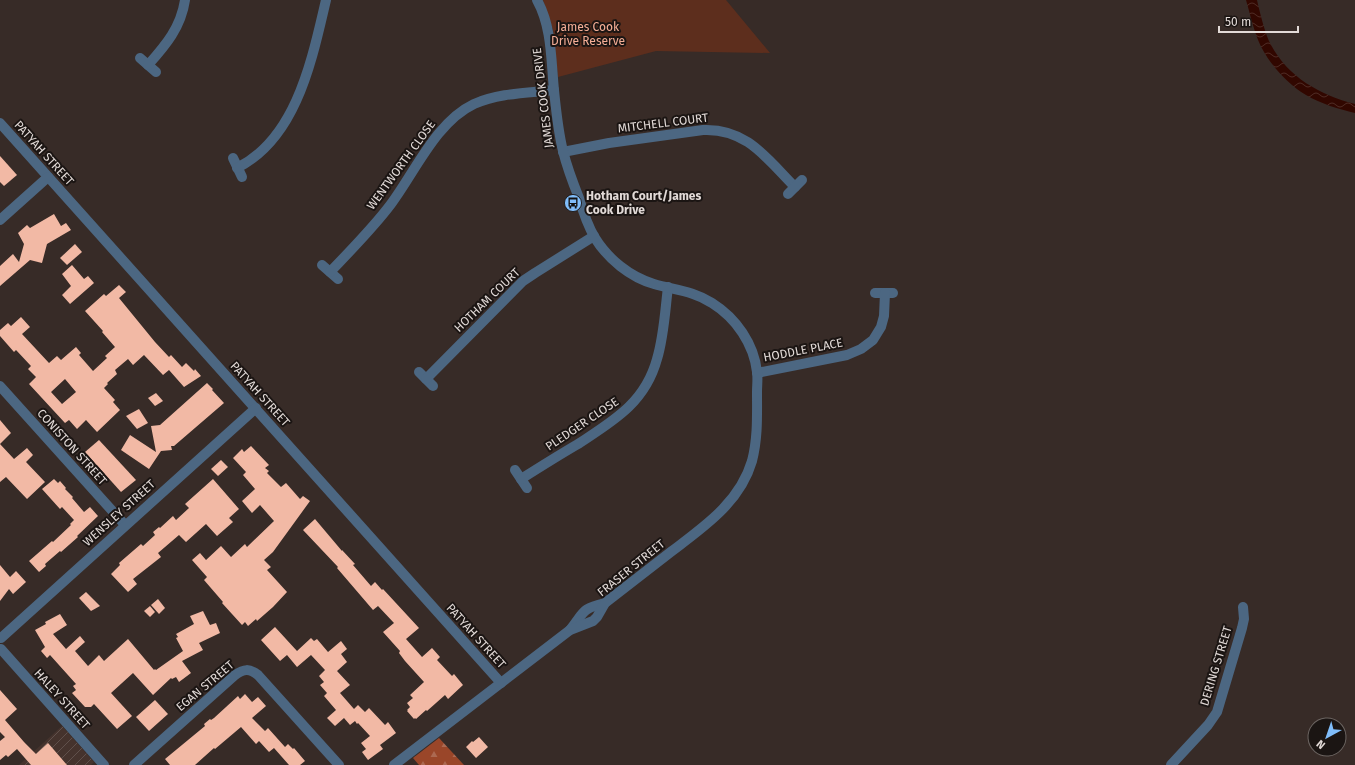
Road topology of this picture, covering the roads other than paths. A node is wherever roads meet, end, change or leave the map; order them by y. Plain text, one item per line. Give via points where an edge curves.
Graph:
1 (185, 0) edge
2 (326, 0) edge
3 (537, 0) edge
4 (140, 58) dead end
5 (148, 65) junction
6 (156, 72) dead end
7 (554, 90) junction
8 (0, 123) edge
9 (563, 152) junction
10 (237, 168) dead end
11 (48, 177) junction
12 (795, 187) dead end
13 (0, 220) edge
14 (594, 236) junction
15 (322, 265) dead end
16 (330, 272) junction
17 (338, 279) dead end
18 (668, 287) junction
19 (885, 293) dead end
20 (757, 373) junction
21 (426, 379) dead end
22 (0, 386) edge
23 (256, 408) junction
24 (515, 470) dead end
25 (521, 479) junction
26 (743, 482) joint
27 (527, 488) dead end
28 (125, 525) junction
29 (1243, 607) dead end
30 (0, 637) edge
31 (0, 650) edge
32 (501, 683) junction
33 (104, 765) edge
34 (134, 765) edge
35 (339, 765) edge
36 (394, 765) edge
37 (1171, 765) edge

1 - 5 street via 175,30
2 - 10 street via 310,64 288,118 268,146
3 - 7 street, JAMES COOK DRIVE via 545,18 549,38
4 - 5 street
5 - 6 street
7 - 9 street, JAMES COOK DRIVE
7 - 16 street, WENTWORTH CLOSE via 488,99 473,105 451,120 391,204
8 - 11 street, PATYAH STREET
9 - 12 street, MITCHELL COURT via 609,143 719,130 748,141
9 - 14 street, JAMES COOK DRIVE
11 - 13 street
11 - 23 street, PATYAH STREET
14 - 18 street, JAMES COOK DRIVE via 606,253 628,272
14 - 21 street, HOTHAM COURT via 523,282
15 - 16 street
16 - 17 street
18 - 20 street, JAMES COOK DRIVE via 703,298 724,312 734,322 750,347
18 - 25 street, PLEDGER CLOSE via 657,360 640,395 613,421
19 - 20 street, HODDLE PLACE via 881,328 861,349 847,355
20 - 26 street, JAMES COOK DRIVE via 756,445
22 - 28 street, CONISTON STREET
23 - 28 street, WENSLEY STREET
23 - 32 street, PATYAH STREET
24 - 25 street
25 - 27 street
26 - 32 street, FRASER STREET via 730,502 711,521 605,603 593,621 570,630
28 - 30 street, WENSLEY STREET
29 - 37 street, DERING STREET via 1242,628 1217,712
30 - 31 street via 3,642
31 - 33 street, HALEY STREET
32 - 36 street, FRASER STREET
34 - 35 street, EGAN STREET via 244,669 258,675

